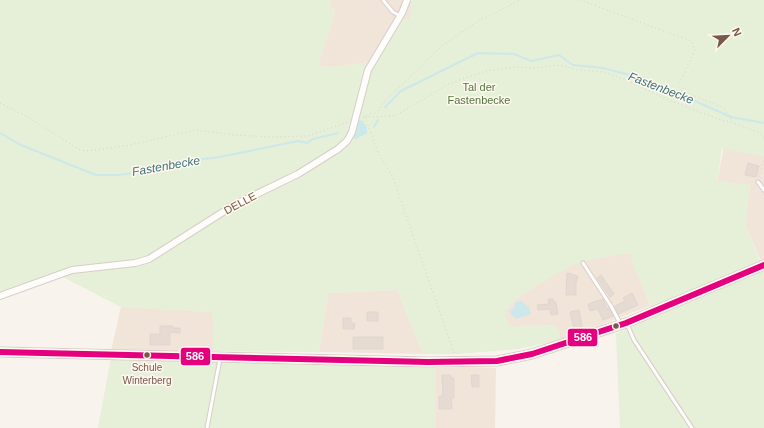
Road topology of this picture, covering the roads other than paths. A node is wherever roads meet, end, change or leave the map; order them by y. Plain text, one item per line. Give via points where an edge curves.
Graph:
1 (383, 0) edge
2 (408, 0) edge
3 (400, 16) junction
4 (758, 182) road end
5 (764, 190) edge
6 (583, 264) dead end
7 (764, 266) edge
8 (0, 296) edge
9 (623, 324) junction
10 (0, 352) edge
11 (220, 357) junction
12 (207, 428) edge
13 (692, 428) edge

1 - 3 lane
2 - 3 street, DELLE
3 - 8 street, DELLE via 368,70 352,132 338,149 298,174 234,205 149,259 72,270
4 - 5 lane
6 - 9 lane
7 - 9 main road
9 - 11 main road via 546,350 497,361
9 - 13 lane
10 - 11 main road
11 - 12 lane

